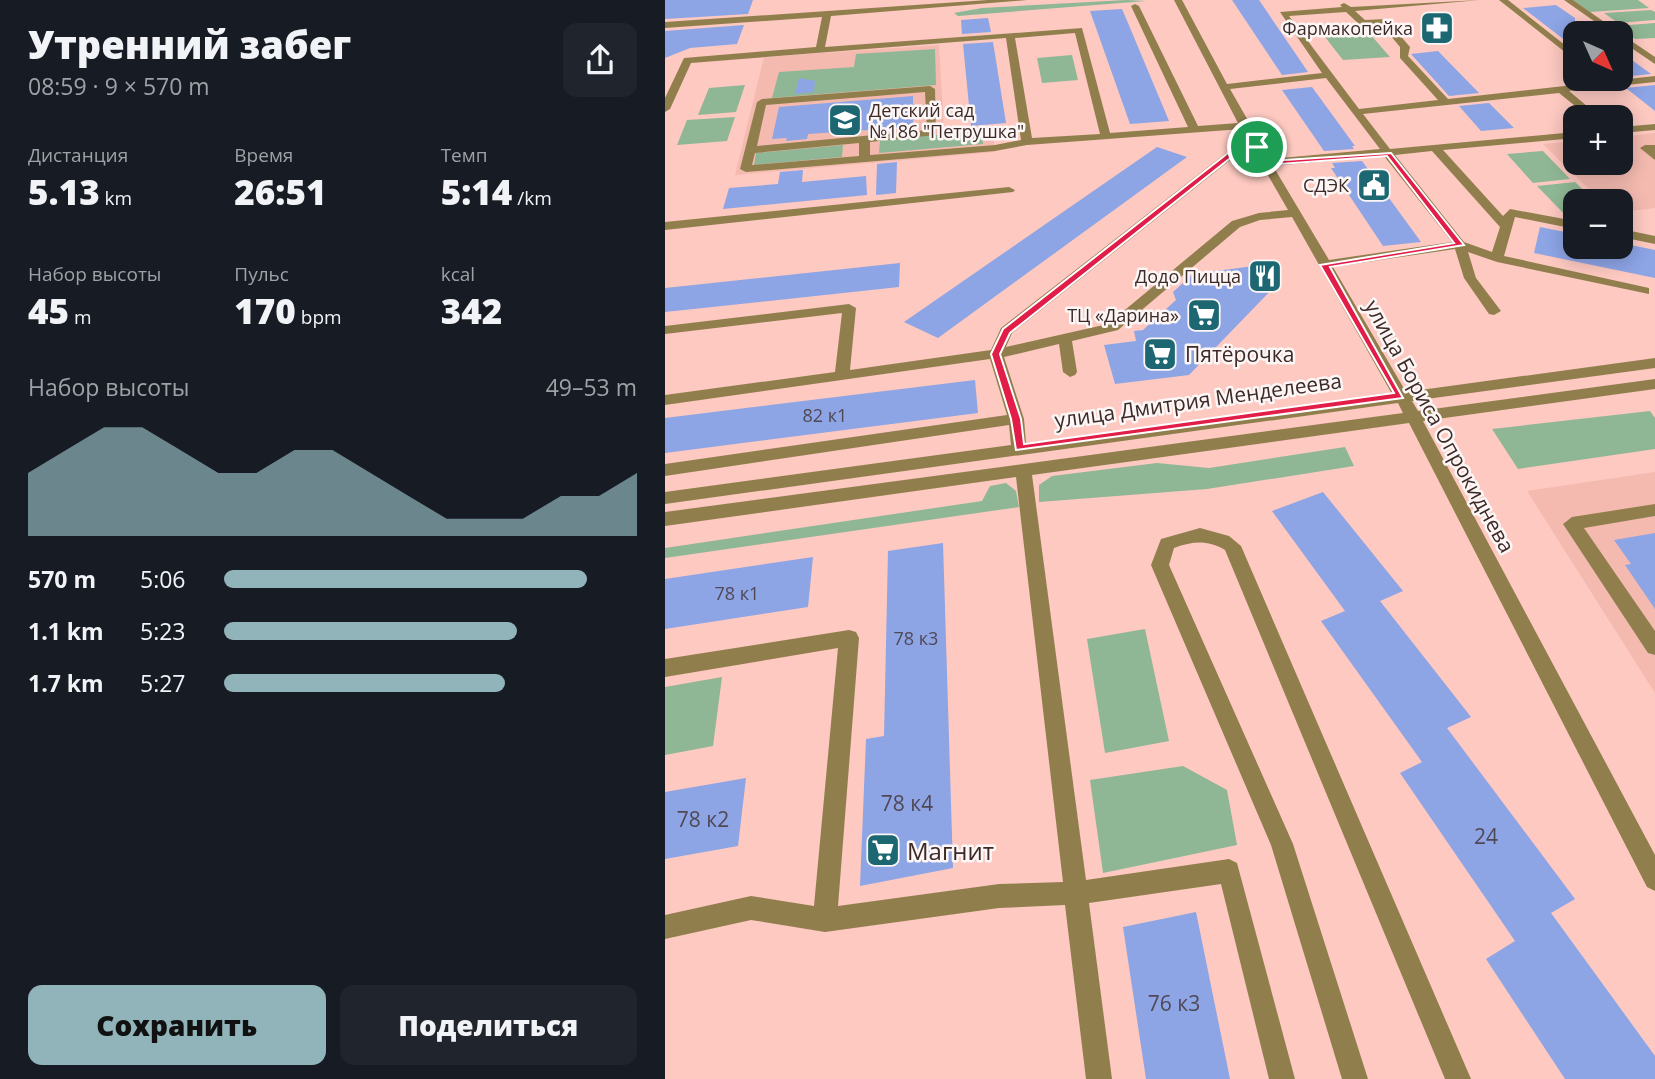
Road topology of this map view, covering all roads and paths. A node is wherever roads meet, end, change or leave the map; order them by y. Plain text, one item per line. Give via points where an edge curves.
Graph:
1 (1023, 0) edge
2 (1178, 0) edge
3 (1339, 0) edge
4 (1476, 0) edge
5 (1503, 0) edge
6 (1568, 0) edge
7 (890, 4) edge
8 (1135, 6) dead end
9 (1349, 9) junction
10 (827, 13) junction
11 (1599, 21) edge
12 (665, 25) edge
13 (1010, 36) junction
14 (1633, 45) edge
15 (1563, 48) edge
16 (820, 50) junction
17 (1655, 61) edge
18 (1328, 75) junction
19 (1655, 79) edge
20 (1633, 80) edge
21 (1224, 86) junction
22 (1563, 91) joint
23 (1446, 103) junction
24 (1580, 105) edge
25 (665, 109) edge
26 (1356, 113) junction
27 (1245, 126) junction
28 (1655, 127) edge
29 (1194, 128) junction
30 (1633, 129) edge
31 (1105, 134) junction
32 (1563, 136) edge
33 (865, 139) junction
34 (1027, 142) junction
35 (1257, 147) junction
36 (1655, 148) edge
37 (1436, 149) junction
38 (750, 150) junction
39 (1389, 154) junction
40 (1655, 157) edge
41 (864, 158) junction
42 (1266, 163) junction
43 (1009, 190) dead end
44 (1295, 214) junction
45 (1563, 223) edge
46 (665, 226) edge
47 (1506, 226) junction
48 (1633, 235) edge
49 (1655, 240) edge
50 (1460, 245) junction
51 (1497, 258) junction
52 (1324, 265) junction
53 (1644, 291) dead end
54 (1494, 311) dead end
55 (665, 330) edge
56 (1065, 339) junction
57 (996, 354) junction
58 (1655, 363) edge
59 (1070, 372) dead end
60 (842, 377) junction
61 (1655, 384) edge
62 (1400, 396) junction
63 (665, 400) edge
64 (1414, 418) junction
65 (1016, 419) junction
66 (1021, 458) junction
67 (665, 470) edge
68 (665, 498) edge
69 (1655, 510) edge
70 (665, 519) edge
71 (1655, 647) edge
72 (665, 668) edge
73 (1655, 879) edge
74 (1077, 893) junction
75 (825, 920) junction
76 (665, 927) edge
77 (1099, 1079) edge
78 (1282, 1079) edge
79 (1355, 1079) edge
80 (1458, 1079) edge

1 - 7 street
2 - 21 street, улица Бориса Опрокиднева
3 - 9 street
4 - 9 street
5 - 15 street
6 - 11 street
7 - 10 street
8 - 29 street
9 - 18 street via 1283,14
9 - 23 street via 1363,23 1383,21 1405,47 1403,56
10 - 12 street
10 - 16 street
13 - 16 street
13 - 31 street via 1079,30
13 - 34 street
14 - 17 street
16 - 25 street via 687,60
18 - 21 street
18 - 26 street
19 - 20 street
21 - 27 street, улица Бориса Опрокиднева
22 - 23 street
22 - 24 street
23 - 26 street
26 - 39 street
27 - 29 street
27 - 35 street, улица Бориса Опрокиднева
28 - 30 street
29 - 31 street
31 - 34 street
32 - 37 street
33 - 38 street
33 - 38 street via 932,133 930,89 762,102
33 - 41 street
34 - 41 street
35 - 42 street, улица Бориса Опрокиднева
35 - 57 street via 1230,155 1006,331
36 - 40 street via 1645,148
37 - 39 street
37 - 47 street
38 - 41 street via 746,169
39 - 42 street
39 - 50 street
42 - 44 street, улица Бориса Опрокиднева
43 - 46 street
44 - 52 street, улица Бориса Опрокиднева
44 - 56 street via 1236,224 1113,327
45 - 47 street via 1510,213
47 - 51 street
48 - 49 street
50 - 51 street
50 - 52 street
50 - 54 street via 1470,278
51 - 53 street
52 - 62 street, улица Бориса Опрокиднева
55 - 60 street via 849,308
56 - 57 street
56 - 59 street
57 - 60 street
57 - 65 street
58 - 62 street, улица Дмитрия Менделеева
60 - 63 street
61 - 64 street, улица Дмитрия Менделеева
62 - 64 street, улица Бориса Опрокиднева
62 - 66 street, улица Дмитрия Менделеева
64 - 66 street, улица Дмитрия Менделеева
64 - 73 street, улица Бориса Опрокиднева
65 - 66 street
65 - 67 street
66 - 68 street, улица Дмитрия Менделеева
66 - 70 street, улица Дмитрия Менделеева
66 - 74 street
69 - 71 street via 1572,524
72 - 75 street via 849,638
74 - 75 street via 999,896
74 - 77 street
74 - 78 street via 1229,871
75 - 76 street via 751,908
79 - 80 street via 1282,844 1160,565 1167,544 1193,535 1212,534 1232,546

